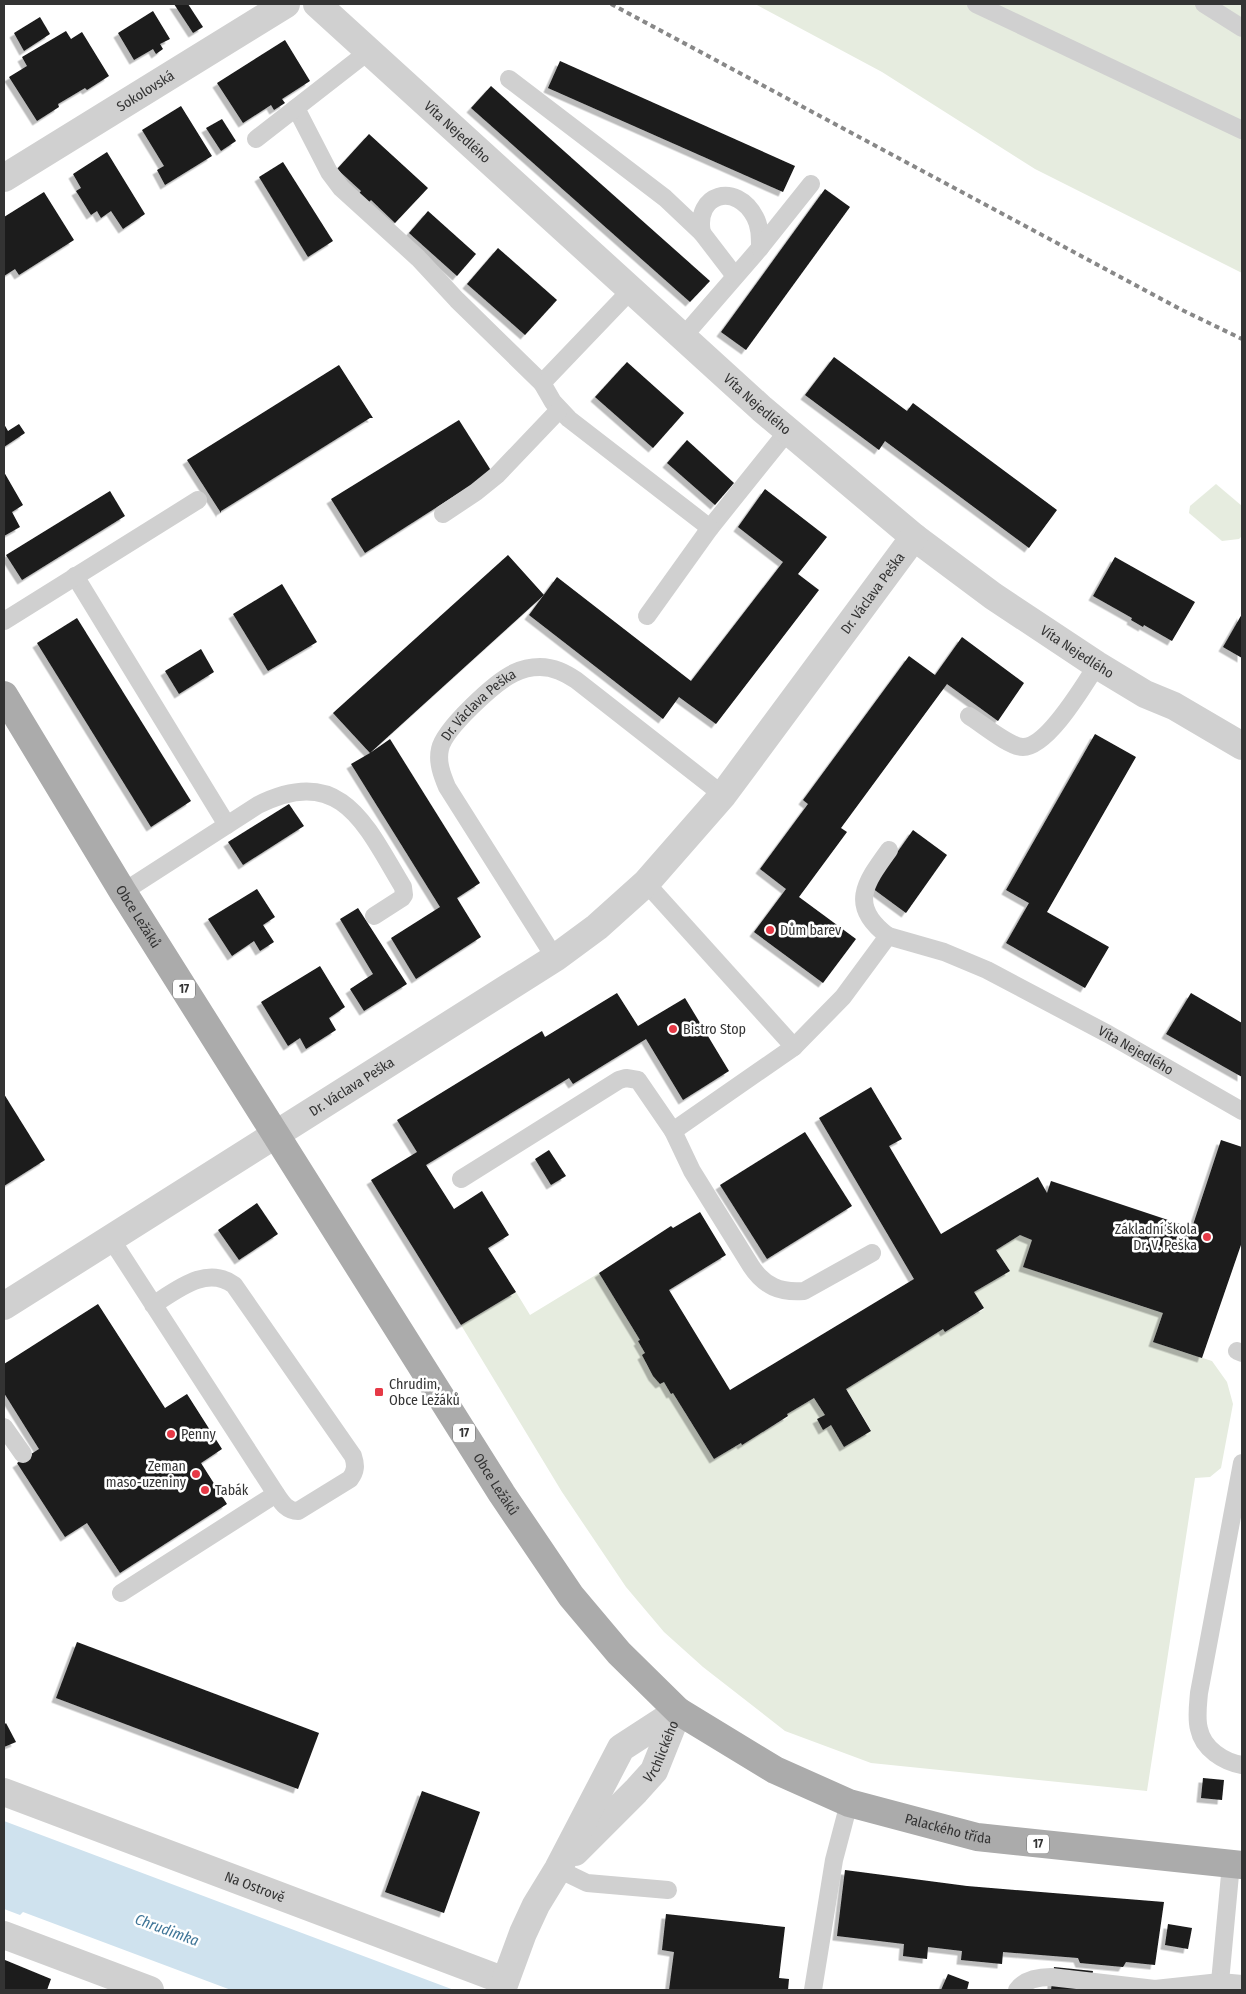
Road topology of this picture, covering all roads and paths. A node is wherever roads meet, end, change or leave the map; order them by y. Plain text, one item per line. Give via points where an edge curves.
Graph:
1 (286, 4) edge
2 (317, 4) edge
3 (976, 4) edge
4 (1204, 4) edge
5 (1242, 28) edge
6 (368, 51) junction
7 (510, 79) dead end
8 (296, 108) junction
9 (1242, 130) edge
10 (256, 139) dead end
11 (4, 178) edge
12 (811, 184) dead end
13 (702, 233) junction
14 (760, 248) junction
15 (735, 276) junction
16 (631, 290) junction
17 (682, 338) junction
18 (542, 383) junction
19 (559, 410) junction
20 (786, 432) junction
21 (198, 500) dead end
22 (443, 514) dead end
23 (710, 528) junction
24 (914, 537) junction
25 (75, 576) junction
26 (647, 616) dead end
27 (4, 621) edge
28 (1097, 665) junction
29 (4, 695) edge
30 (969, 716) dead end
31 (1242, 746) edge
32 (723, 795) junction
33 (227, 825) junction
34 (889, 850) dead end
35 (646, 883) junction
36 (123, 892) junction
37 (374, 916) dead end
38 (888, 936) junction
39 (555, 958) junction
40 (794, 1047) junction
41 (1242, 1111) edge
42 (673, 1131) junction
43 (276, 1134) junction
44 (461, 1179) dead end
45 (111, 1238) junction
46 (872, 1253) dead end
47 (153, 1304) junction
48 (4, 1306) edge
49 (4, 1427) edge
50 (23, 1454) dead end
51 (1242, 1463) edge
52 (276, 1494) junction
53 (121, 1593) dead end
54 (678, 1712) junction
55 (1242, 1765) edge
56 (4, 1792) edge
57 (849, 1803) junction
58 (1237, 1865) edge
59 (558, 1869) junction
60 (668, 1890) dead end
61 (4, 1935) edge
62 (1220, 1982) junction
63 (1242, 1984) edge
64 (504, 1985) edge
65 (150, 1990) edge
66 (813, 1990) edge
67 (1017, 1990) edge
68 (1155, 1990) edge

1 - 11 street, Sokolovská
2 - 6 street, Víta Nejedlého
3 - 9 lane
4 - 5 lane
6 - 8 lane
6 - 16 street, Víta Nejedlého
7 - 13 lane via 665,198
8 - 10 lane
8 - 18 lane via 329,172 341,188 418,258
12 - 14 lane
13 - 14 lane via 701,215 706,207 719,196 735,196 756,217
13 - 15 lane
14 - 15 lane
15 - 17 lane
16 - 17 street, Víta Nejedlého
16 - 18 lane
17 - 20 street, Víta Nejedlého
18 - 19 lane
19 - 22 lane via 497,474
19 - 23 lane
20 - 23 lane
20 - 24 street, Víta Nejedlého
21 - 25 lane
23 - 26 lane
24 - 28 street, Víta Nejedlého via 993,596
24 - 32 street, Dr. Václava Peška
25 - 27 lane
25 - 33 lane
28 - 30 lane via 1056,723 1032,745 1022,747 1013,744
28 - 31 street, Víta Nejedlého
29 - 36 main road, Obce Ležáků / 17
32 - 35 street, Dr. Václava Peška
32 - 39 lane, Dr. Václava Peška via 576,680 552,668 529,668 514,673 457,722 445,736 440,750 447,787
33 - 36 lane
33 - 37 lane via 258,805 289,793 316,792 339,799 364,824 404,891 402,898
34 - 38 lane via 870,876 863,898 873,922
35 - 39 street, Dr. Václava Peška via 597,927
35 - 40 lane
36 - 43 main road, Obce Ležáků / 17
38 - 40 lane via 843,997
38 - 41 lane, Víta Nejedlého via 944,952 987,970 1108,1034
39 - 43 street, Dr. Václava Peška
40 - 42 lane
42 - 44 lane via 643,1085 638,1080 626,1078
42 - 46 lane via 692,1171 751,1266 769,1285 780,1290 804,1291
43 - 45 street
43 - 54 main road, Obce Ležáků / 17 via 543,1556 571,1596 619,1653
45 - 47 lane
45 - 48 street
47 - 52 lane
47 - 52 lane via 206,1277 222,1278 234,1285 353,1456 356,1464 350,1479 298,1511 285,1506
49 - 50 lane
51 - 55 lane via 1197,1715 1204,1742 1224,1760
52 - 53 lane
54 - 57 main road, Palackého třída / 17 via 774,1770
54 - 59 street, Vrchlického via 654,1771
54 - 59 street, Vrchlického via 621,1748
56 - 64 street, Na Ostrově
57 - 58 main road, Palackého třída / 17 via 977,1837
57 - 66 lane via 834,1860
58 - 62 lane
59 - 60 lane via 587,1883
59 - 64 street, Vrchlického via 536,1905
61 - 65 street
62 - 63 lane
62 - 68 lane
67 - 68 lane via 1038,1977

